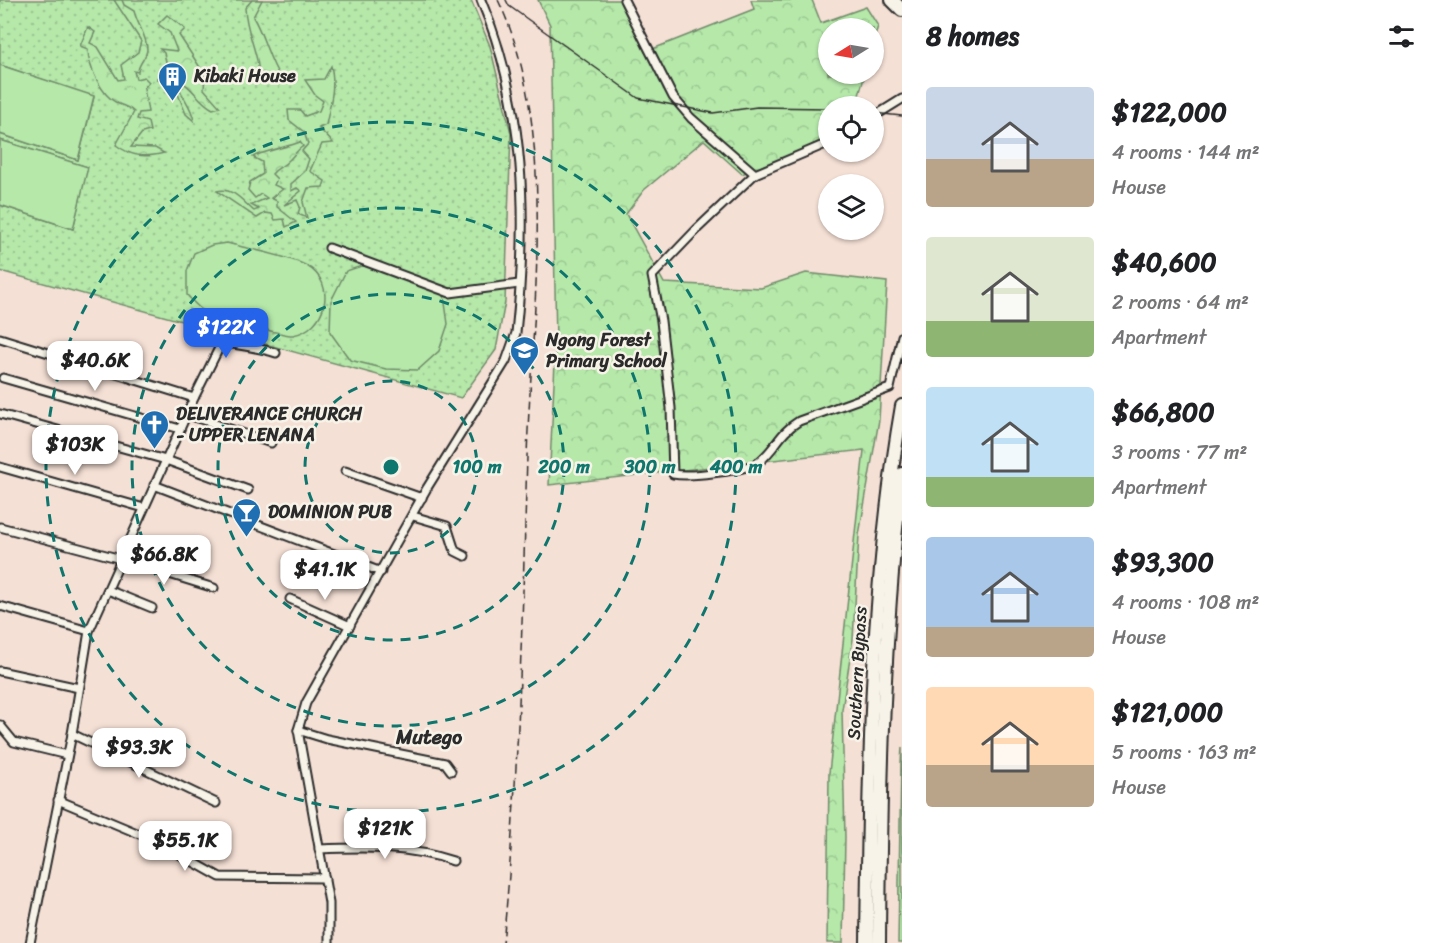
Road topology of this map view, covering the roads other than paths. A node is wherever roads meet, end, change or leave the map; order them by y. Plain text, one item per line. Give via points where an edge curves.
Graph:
1 (482, 0) edge
2 (624, 0) edge
3 (892, 0) edge
4 (902, 10) edge
5 (902, 99) edge
6 (884, 110) edge
7 (818, 147) edge
8 (755, 174) junction
9 (328, 248) dead end
10 (519, 284) junction
11 (902, 336) edge
12 (0, 338) edge
13 (276, 353) dead end
14 (3, 378) dead end
15 (194, 398) junction
16 (902, 406) edge
17 (0, 414) edge
18 (186, 414) junction
19 (180, 429) junction
20 (271, 443) dead end
21 (166, 460) junction
22 (0, 467) edge
23 (345, 471) dead end
24 (902, 474) edge
25 (154, 485) junction
26 (248, 490) dead end
27 (422, 498) junction
28 (144, 508) junction
29 (412, 516) junction
30 (0, 528) edge
31 (465, 556) dead end
32 (121, 559) junction
33 (381, 572) junction
34 (214, 588) dead end
35 (108, 590) junction
36 (290, 599) dead end
37 (0, 606) edge
38 (152, 608) dead end
39 (350, 626) junction
40 (89, 631) junction
41 (0, 671) edge
42 (79, 688) junction
43 (0, 725) edge
44 (298, 730) junction
45 (72, 734) junction
46 (67, 755) junction
47 (451, 771) dead end
48 (58, 800) junction
49 (216, 803) dead end
50 (319, 849) junction
51 (453, 861) dead end
52 (325, 878) junction
53 (30, 943) edge
54 (329, 943) edge
55 (867, 943) edge
56 (879, 943) edge

1 - 10 street via 505,68 521,153
2 - 8 street via 673,97
3 - 4 highway
5 - 6 street
7 - 8 street
8 - 11 street via 652,276 671,408 673,474 751,466 768,453 787,428 884,392 893,382
9 - 10 street via 450,293
10 - 27 street via 513,347
12 - 15 street
13 - 15 street via 260,347 221,344
14 - 19 street
15 - 18 street
16 - 55 highway, Southern Bypass via 888,504 875,650
17 - 21 street
18 - 19 street
18 - 20 street
19 - 21 street
21 - 25 street
21 - 26 street
22 - 28 street
23 - 27 street
24 - 56 highway, Southern Bypass via 893,553 879,790
25 - 28 street
25 - 33 street
27 - 29 street
28 - 32 street
29 - 31 street via 447,526 455,551
29 - 33 street
30 - 32 street
32 - 34 street
32 - 35 street
33 - 39 street
35 - 38 street
35 - 40 street
36 - 39 street
37 - 40 street
39 - 44 street via 306,703
40 - 42 street
41 - 42 street
42 - 45 street
43 - 46 street via 14,742
44 - 47 street via 445,763
44 - 50 street
45 - 46 street
45 - 49 street
46 - 48 street
48 - 52 street via 164,845 220,877
48 - 53 street
50 - 51 street via 417,850
50 - 52 street
52 - 54 street

